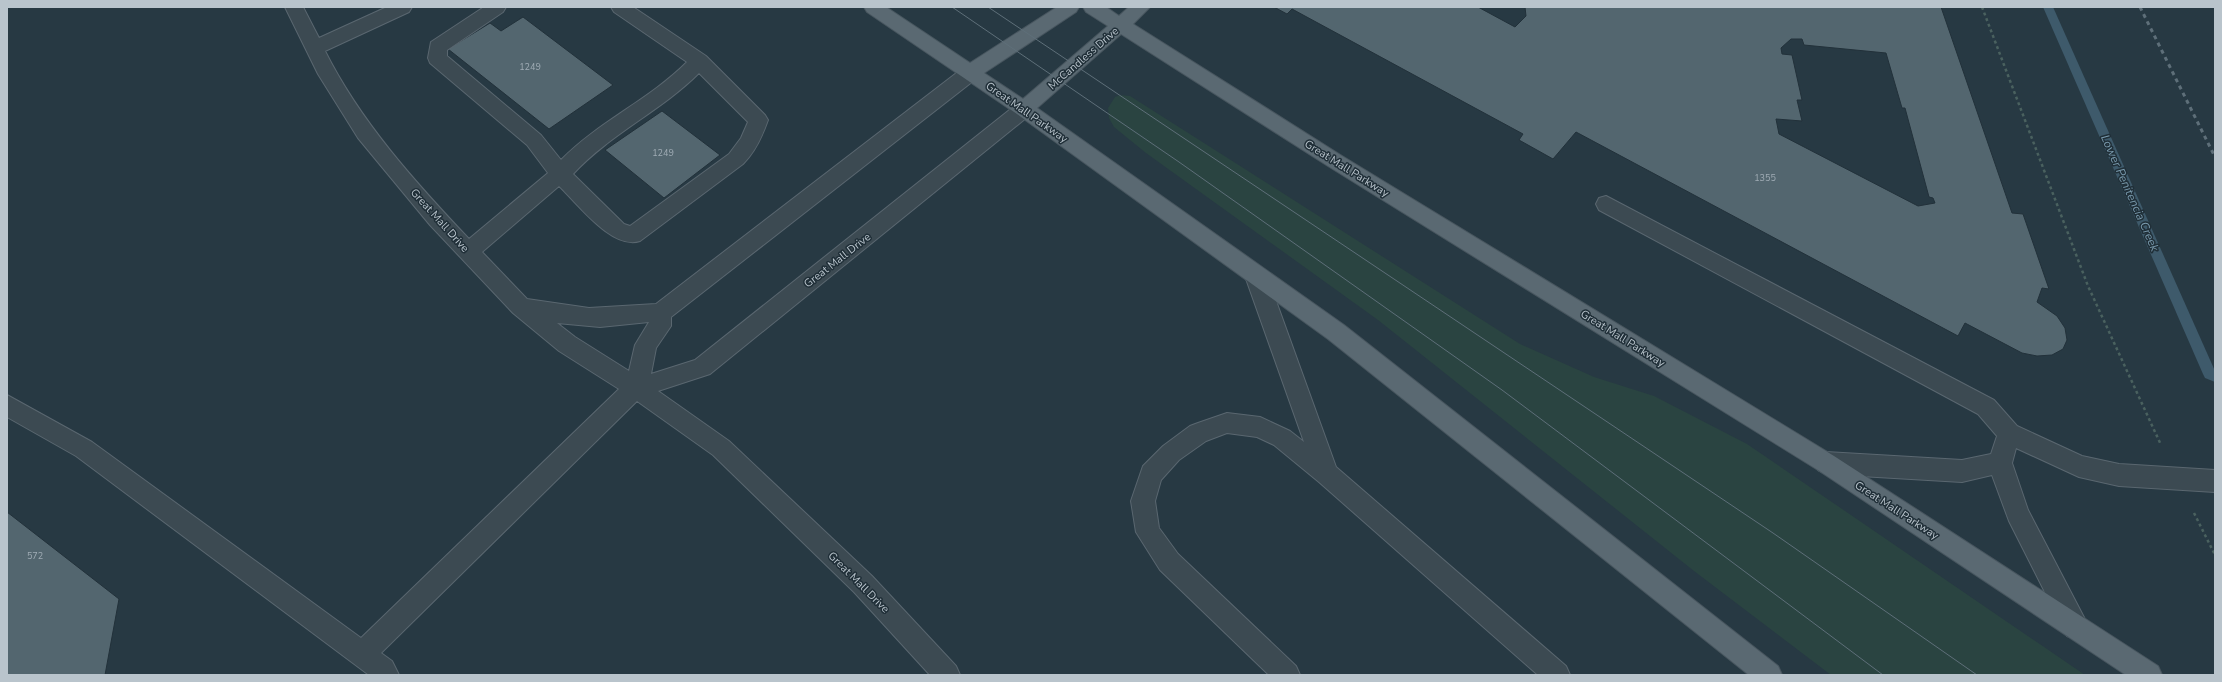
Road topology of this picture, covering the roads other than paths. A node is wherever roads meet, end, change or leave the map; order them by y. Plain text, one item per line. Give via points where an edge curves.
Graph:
1 (294, 7) edge
2 (403, 7) edge
3 (497, 7) edge
4 (620, 7) edge
5 (873, 7) edge
6 (1070, 7) edge
7 (1092, 7) edge
8 (1142, 7) edge
9 (1121, 26) junction
10 (314, 48) junction
11 (699, 61) junction
12 (970, 73) junction
13 (1024, 109) junction
14 (560, 174) junction
15 (1606, 204) dead end
16 (468, 252) junction
17 (1256, 276) junction
18 (521, 307) junction
19 (660, 313) junction
20 (636, 388) junction
21 (7, 405) edge
22 (2009, 433) junction
23 (1826, 463) junction
24 (2000, 463) junction
25 (1327, 474) junction
26 (2215, 481) edge
27 (2076, 627) junction
28 (362, 654) junction
29 (386, 675) edge
30 (947, 675) edge
31 (1287, 675) edge
32 (1557, 675) edge
33 (1769, 675) edge
34 (2149, 675) edge

1 - 10 street, Great Mall Drive
2 - 10 street
3 - 14 street via 438,47 437,58 534,140
4 - 11 street
5 - 12 main road, Great Mall Parkway
6 - 12 main road
7 - 9 main road, Great Mall Parkway
8 - 9 main road, McCandless Drive
9 - 13 main road, McCandless Drive
9 - 23 main road, Great Mall Parkway
10 - 16 street, Great Mall Drive via 327,74 365,133
11 - 14 street via 676,84 582,150
11 - 14 street via 758,120 746,148 736,159 633,235 617,230
12 - 13 main road, Great Mall Parkway
12 - 19 street
13 - 17 main road, Great Mall Parkway
13 - 20 street, Great Mall Drive via 702,367
14 - 16 street
15 - 22 street via 1986,407
16 - 18 street, Great Mall Drive
17 - 25 street
17 - 33 main road, Great Mall Parkway via 1336,332
18 - 19 street via 580,318 611,318 640,312
18 - 20 street, Great Mall Drive via 567,344
19 - 20 street via 660,326 646,344
20 - 28 street
20 - 30 street, Great Mall Drive via 721,448 863,584
21 - 28 street via 84,450
22 - 24 street
22 - 26 street via 2079,466 2119,475
23 - 24 street via 1962,471
23 - 27 main road, Great Mall Parkway
24 - 27 street via 2017,513
25 - 31 street via 1282,438 1260,427 1227,423 1198,433 1171,453 1151,474 1143,501 1148,532 1169,562
25 - 32 street
27 - 34 main road, Great Mall Parkway
28 - 29 street

